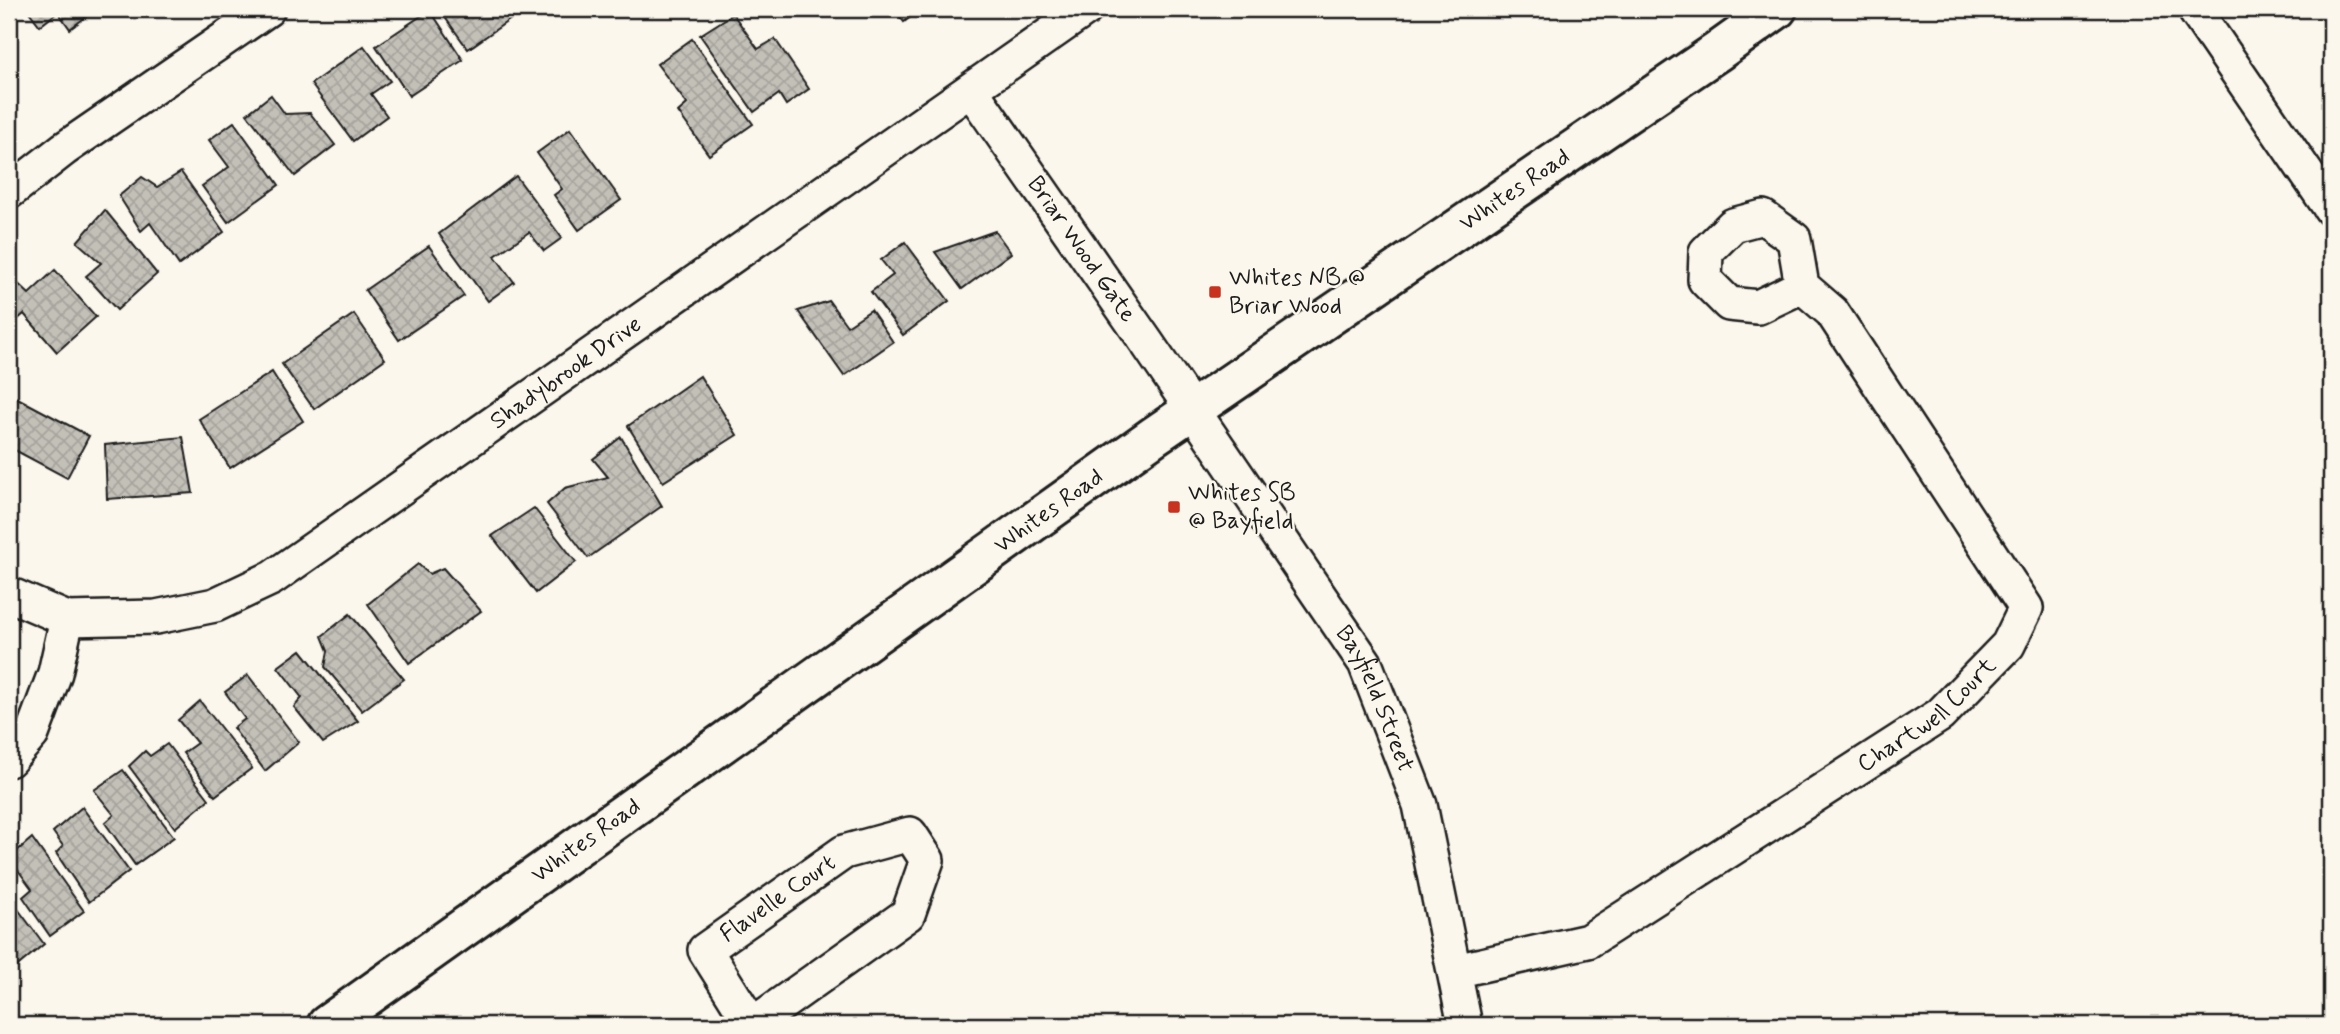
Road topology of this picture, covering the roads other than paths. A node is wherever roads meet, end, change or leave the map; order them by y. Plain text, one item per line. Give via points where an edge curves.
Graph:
1 (268, 9) edge
2 (1086, 9) edge
3 (1777, 9) edge
4 (2194, 9) edge
5 (971, 90) junction
6 (9, 192) edge
7 (2331, 209) edge
8 (1802, 286) dead end
9 (1193, 411) junction
10 (9, 594) edge
11 (67, 619) junction
12 (9, 760) edge
13 (1455, 971) junction
14 (327, 1025) edge
15 (752, 1025) edge
16 (1465, 1025) edge

1 - 6 street
2 - 5 street, Shadybrook Drive
3 - 9 main road, Whites Road
4 - 7 street
5 - 9 street, Briar Wood Gate
5 - 11 street, Shadybrook Drive via 272,578 215,605 168,614
8 - 13 street, Chartwell Court via 1832,312 2026,608 2008,645 1940,715 1588,940
9 - 13 street, Bayfield Street via 1365,663 1420,805
9 - 14 main road, Whites Road
10 - 11 street, Shadybrook Drive
11 - 12 street via 32,734
13 - 16 street, Bayfield Street
15 - 15 street, Flavelle Court via 908,914 927,860 910,835 844,852 705,950

